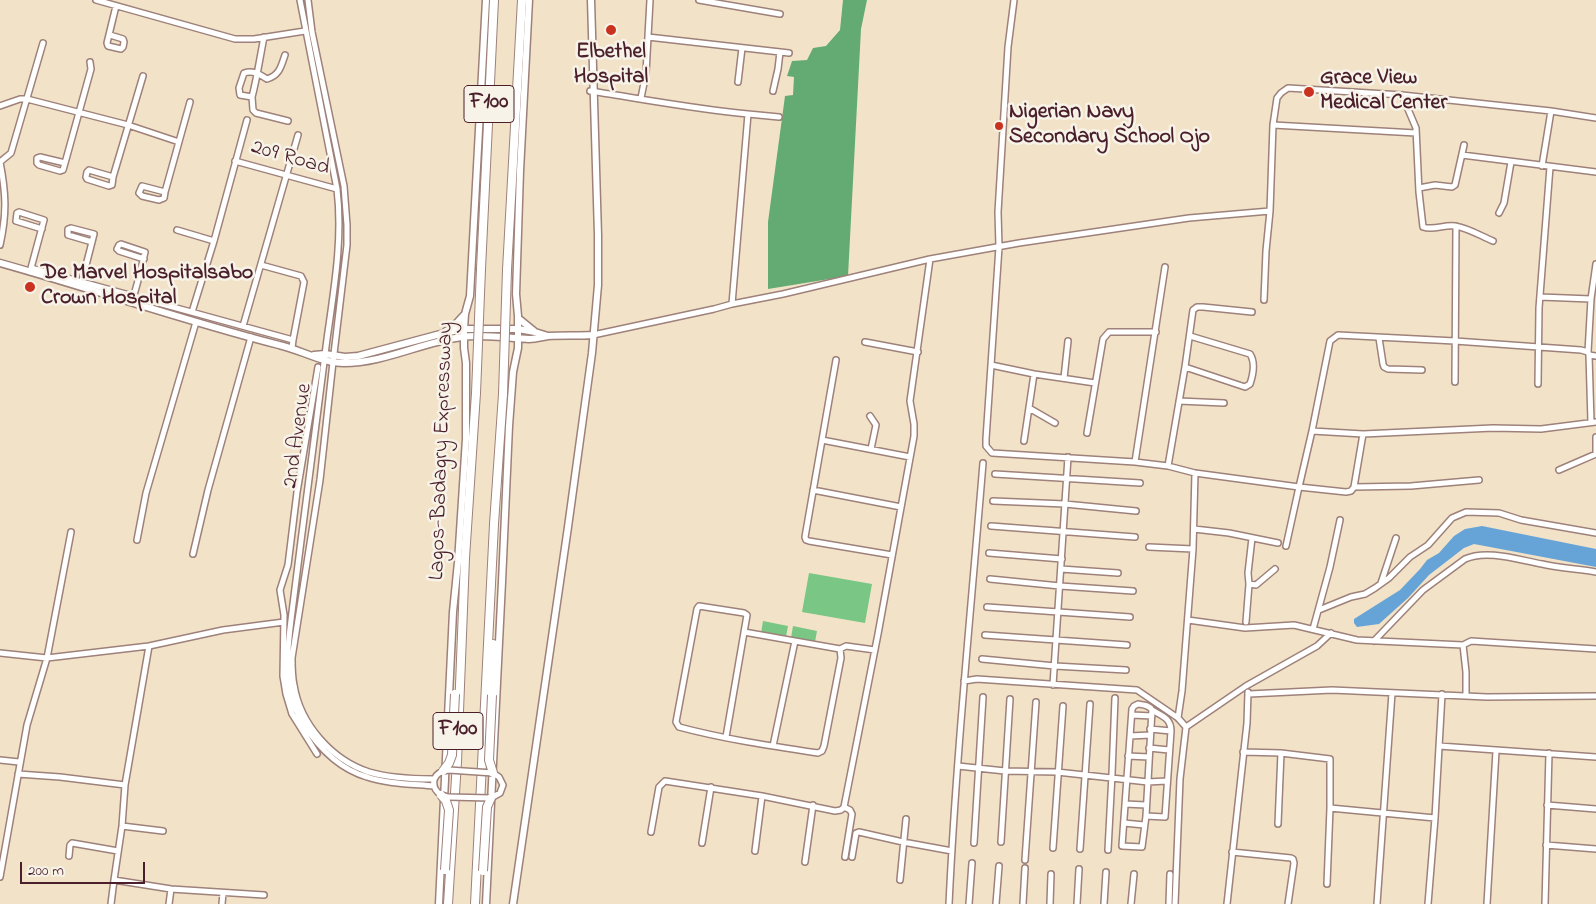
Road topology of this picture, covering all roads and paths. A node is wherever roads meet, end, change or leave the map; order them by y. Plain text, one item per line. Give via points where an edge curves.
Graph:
1 (96, 0) edge
2 (300, 0) edge
3 (308, 0) edge
4 (486, 0) edge
5 (494, 0) edge
6 (522, 0) edge
7 (529, 0) edge
8 (590, 0) edge
9 (650, 0) edge
10 (700, 0) edge
11 (1014, 0) edge
12 (116, 6) junction
13 (780, 14) dead end
14 (305, 31) junction
15 (110, 35) dead end
16 (264, 37) junction
17 (648, 37) junction
18 (43, 43) dead end
19 (742, 48) junction
20 (780, 52) junction
21 (789, 53) dead end
22 (285, 54) dead end
23 (90, 62) dead end
24 (256, 73) junction
25 (142, 76) dead end
26 (738, 82) dead end
27 (592, 91) junction
28 (773, 91) dead end
29 (1402, 95) junction
30 (27, 98) junction
31 (252, 98) junction
32 (640, 98) junction
33 (190, 102) dead end
34 (0, 106) edge
35 (1551, 111) junction
36 (78, 112) junction
37 (748, 114) junction
38 (779, 117) dead end
39 (1596, 118) edge
40 (247, 120) dead end
41 (288, 121) dead end
42 (128, 126) junction
43 (1273, 126) junction
44 (1416, 133) junction
45 (298, 135) dead end
46 (178, 142) junction
47 (1464, 145) dead end
48 (1462, 155) junction
49 (235, 161) junction
50 (0, 162) edge
51 (1511, 162) junction
52 (65, 163) junction
53 (1542, 166) junction
54 (1550, 167) junction
55 (1596, 172) edge
56 (287, 174) junction
57 (114, 177) junction
58 (1419, 188) junction
59 (337, 189) junction
60 (165, 192) junction
61 (1270, 211) junction
62 (1499, 213) dead end
63 (3, 222) edge
64 (1456, 226) junction
65 (42, 229) junction
66 (177, 230) dead end
67 (1493, 241) dead end
68 (92, 242) junction
69 (214, 242) junction
70 (0, 245) edge
71 (999, 247) junction
72 (144, 259) junction
73 (930, 259) junction
74 (0, 264) edge
75 (1596, 264) edge
76 (261, 265) junction
77 (1165, 267) dead end
78 (31, 270) junction
79 (1595, 276) edge
80 (82, 281) junction
81 (134, 296) junction
82 (1540, 297) junction
83 (1591, 299) junction
84 (1264, 300) dead end
85 (732, 304) junction
86 (192, 312) junction
87 (1252, 312) dead end
88 (465, 314) junction
89 (518, 318) junction
90 (196, 322) junction
91 (243, 326) junction
92 (464, 329) junction
93 (518, 330) junction
94 (535, 332) junction
95 (1156, 332) junction
96 (592, 335) junction
97 (445, 336) junction
98 (464, 336) junction
99 (549, 336) junction
100 (1190, 336) junction
101 (251, 337) junction
102 (518, 338) junction
103 (1379, 338) junction
104 (533, 339) junction
105 (293, 340) junction
106 (1068, 341) dead end
107 (1454, 341) junction
108 (865, 342) dead end
109 (1538, 347) junction
110 (292, 348) junction
111 (464, 348) junction
112 (918, 352) junction
113 (518, 353) junction
114 (1588, 353) junction
115 (1596, 356) edge
116 (325, 357) junction
117 (333, 358) junction
118 (836, 360) dead end
119 (991, 365) junction
120 (318, 367) dead end
121 (1185, 368) junction
122 (1422, 370) dead end
123 (1034, 374) junction
124 (1064, 378) junction
125 (1455, 382) dead end
126 (1095, 383) junction
127 (1538, 384) dead end
128 (1179, 401) junction
129 (1224, 403) dead end
130 (1029, 408) junction
131 (870, 416) dead end
132 (1593, 422) edge
133 (1055, 423) dead end
134 (1312, 431) junction
135 (1087, 434) dead end
136 (1363, 434) junction
137 (1596, 436) edge
138 (822, 440) junction
139 (1024, 441) dead end
140 (871, 449) junction
141 (1596, 454) edge
142 (910, 457) junction
143 (1068, 457) junction
144 (1135, 462) junction
145 (983, 463) dead end
146 (1168, 466) junction
147 (1558, 470) dead end
148 (1195, 473) junction
149 (995, 474) dead end
150 (1067, 479) junction
151 (1479, 480) dead end
152 (1140, 483) dead end
153 (1299, 487) junction
154 (1354, 487) junction
155 (813, 490) junction
156 (994, 501) dead end
157 (1065, 504) junction
158 (901, 507) junction
159 (1136, 510) dead end
160 (1340, 520) dead end
161 (991, 526) dead end
162 (1194, 529) junction
163 (1064, 531) junction
164 (71, 532) dead end
165 (1596, 534) edge
166 (1134, 537) dead end
167 (1252, 538) junction
168 (1396, 538) dead end
169 (137, 540) dead end
170 (1278, 543) dead end
171 (1286, 546) dead end
172 (1149, 547) dead end
173 (1193, 549) junction
174 (989, 553) dead end
175 (193, 554) dead end
176 (892, 556) junction
177 (465, 558) junction
178 (1062, 559) junction
179 (493, 567) junction
180 (1061, 569) junction
181 (1275, 569) dead end
182 (1596, 572) edge
183 (1118, 573) dead end
184 (990, 579) dead end
185 (1249, 584) junction
186 (1381, 584) junction
187 (1060, 586) junction
188 (1133, 591) dead end
189 (987, 607) dead end
190 (1319, 610) junction
191 (1059, 613) junction
192 (1130, 617) dead end
193 (1188, 620) junction
194 (284, 622) junction
195 (1246, 622) dead end
196 (1314, 630) junction
197 (744, 632) junction
198 (1331, 633) junction
199 (985, 634) dead end
200 (1057, 640) junction
201 (795, 641) junction
202 (1374, 641) junction
203 (1127, 645) dead end
204 (1464, 645) junction
205 (149, 646) junction
206 (840, 649) junction
207 (1596, 649) edge
208 (875, 650) junction
209 (0, 653) edge
210 (47, 658) junction
211 (982, 659) dead end
212 (1055, 666) junction
213 (1126, 670) dead end
214 (964, 681) junction
215 (1053, 685) junction
216 (1246, 686) junction
217 (1392, 693) junction
218 (1249, 694) junction
219 (1442, 694) junction
220 (1466, 696) junction
221 (1596, 696) edge
222 (983, 697) dead end
223 (1114, 698) dead end
224 (1010, 699) dead end
225 (1036, 702) dead end
226 (1090, 704) dead end
227 (1063, 706) dead end
228 (1152, 713) junction
229 (1132, 715) junction
230 (1178, 718) junction
231 (1186, 727) junction
232 (1170, 731) junction
233 (1150, 732) junction
234 (1130, 736) junction
235 (726, 737) junction
236 (321, 744) junction
237 (773, 746) junction
238 (1439, 746) junction
239 (1149, 748) junction
240 (1169, 750) junction
241 (1496, 751) junction
242 (1243, 752) junction
243 (1281, 753) junction
244 (1549, 753) junction
245 (317, 754) dead end
246 (1128, 756) junction
247 (1149, 757) junction
248 (1596, 757) edge
249 (0, 760) edge
250 (19, 762) junction
251 (958, 766) junction
252 (979, 768) junction
253 (443, 771) junction
254 (1005, 771) junction
255 (1031, 772) junction
256 (1057, 772) junction
257 (493, 773) junction
258 (18, 774) junction
259 (1086, 775) junction
260 (1111, 778) junction
261 (434, 779) junction
262 (1127, 780) junction
263 (1166, 781) junction
264 (1148, 782) junction
265 (125, 784) junction
266 (434, 786) junction
267 (711, 787) junction
268 (441, 795) junction
269 (762, 796) junction
270 (492, 798) junction
271 (1125, 804) junction
272 (813, 805) junction
273 (1146, 805) junction
274 (1547, 805) junction
275 (844, 807) junction
276 (1330, 808) junction
277 (1596, 809) edge
278 (1384, 814) junction
279 (1146, 816) junction
280 (1435, 818) junction
281 (906, 819) dead end
282 (1124, 823) junction
283 (1278, 824) dead end
284 (1144, 825) junction
285 (122, 826) junction
286 (163, 831) dead end
287 (652, 832) dead end
288 (903, 842) junction
289 (1001, 842) dead end
290 (702, 843) dead end
291 (974, 843) dead end
292 (1546, 845) junction
293 (1053, 848) dead end
294 (1080, 848) dead end
295 (1596, 849) edge
296 (1108, 850) dead end
297 (118, 851) junction
298 (754, 851) dead end
299 (952, 851) junction
300 (1232, 852) junction
301 (69, 856) dead end
302 (844, 857) dead end
303 (852, 857) dead end
304 (1024, 860) dead end
305 (805, 862) dead end
306 (972, 863) dead end
307 (999, 866) dead end
308 (1025, 868) dead end
309 (1079, 870) dead end
310 (1106, 872) dead end
311 (1051, 874) dead end
312 (1134, 874) dead end
313 (1170, 874) dead end
314 (0, 877) edge
315 (114, 880) junction
316 (900, 880) dead end
317 (1327, 884) dead end
318 (171, 889) junction
319 (223, 893) junction
320 (264, 895) dead end
321 (111, 904) edge
322 (169, 904) edge
323 (222, 904) edge
324 (439, 904) edge
325 (444, 904) edge
326 (448, 904) edge
327 (475, 904) edge
328 (480, 904) edge
329 (486, 904) edge
330 (512, 904) edge
331 (950, 904) edge
332 (969, 904) edge
333 (996, 904) edge
334 (1023, 904) edge
335 (1050, 904) edge
336 (1077, 904) edge
337 (1104, 904) edge
338 (1131, 904) edge
339 (1169, 904) edge
340 (1175, 904) edge
341 (1227, 904) edge
342 (1288, 904) edge
343 (1377, 904) edge
344 (1428, 904) edge
345 (1487, 904) edge
346 (1545, 904) edge

1 - 12 street
2 - 14 street, 2nd Avenue
3 - 117 street, 2nd Avenue via 346,205 347,245
4 - 88 main road, Lagos-Badagry Expressway via 470,296
5 - 177 highway, Lagos-Badagry Expressway / F100, bridge
6 - 179 highway, F100, bridge
7 - 89 main road via 519,181
8 - 27 main road
9 - 17 street
10 - 13 street
11 - 71 street via 1008,47 998,212
12 - 15 street
12 - 16 street via 235,39
14 - 16 street
14 - 59 street, 2nd Avenue
16 - 24 street
17 - 19 street
17 - 32 street via 646,73
18 - 30 street
19 - 20 street
19 - 26 street
20 - 21 street
20 - 28 street
22 - 24 street via 275,76 267,79
23 - 36 street via 91,69
24 - 31 street
24 - 31 street via 244,73 239,88 240,95
25 - 42 street
27 - 32 street
27 - 96 main road via 595,235
29 - 35 street
29 - 43 street via 1288,88 1277,98
29 - 44 street
30 - 34 street
30 - 36 street
30 - 50 street via 12,153
31 - 41 street via 256,114
32 - 37 street
33 - 46 street
35 - 39 street
35 - 53 street
36 - 42 street
36 - 52 street
37 - 38 street
37 - 85 street
40 - 49 street
42 - 46 street
42 - 57 street
43 - 44 street
43 - 61 street
44 - 58 street
45 - 56 street
46 - 60 street
47 - 48 street
48 - 51 street
48 - 58 street via 1455,185
49 - 56 street, 209 Road
49 - 69 street
50 - 63 street
51 - 53 street
51 - 62 street via 1504,203
52 - 52 street via 60,171 39,165 37,158
53 - 54 street
54 - 55 street
54 - 82 street
56 - 59 street, 209 Road
56 - 76 street
57 - 57 street via 110,186 86,177 89,170
58 - 64 street via 1423,227
59 - 116 street, 2nd Avenue via 338,258
60 - 60 street via 164,198 159,200 139,193 142,186
61 - 71 street via 1165,221
61 - 84 street
63 - 70 street
64 - 67 street
64 - 107 street
65 - 65 street via 43,218 17,213 16,221
65 - 78 street
66 - 69 street
68 - 68 street via 68,235 68,229 94,234
68 - 80 street
69 - 86 street
71 - 73 street
71 - 119 street
72 - 72 street via 144,251 119,245 119,251
72 - 81 street
73 - 85 street
73 - 112 street
74 - 78 main road
75 - 79 street
76 - 91 street
76 - 105 street via 300,276 304,282
77 - 95 street
78 - 80 street
78 - 90 main road
79 - 83 street
80 - 81 street
81 - 86 street
82 - 83 street
82 - 109 street
83 - 114 street
85 - 96 street
86 - 91 street
87 - 100 street via 1196,307
88 - 92 main road, Lagos-Badagry Expressway
88 - 97 main road
89 - 93 main road
89 - 94 main road
90 - 101 main road
90 - 169 street via 146,492
91 - 105 street
92 - 93 main road
92 - 97 main road
92 - 98 main road, Lagos-Badagry Expressway
93 - 94 main road
93 - 102 main road
94 - 99 main road
95 - 126 street via 1110,332 1103,339
95 - 144 street
96 - 99 main road
96 - 330 main road
97 - 98 main road
97 - 111 main road
97 - 117 main road via 358,356
98 - 102 main road
98 - 111 main road, Lagos-Badagry Expressway
99 - 104 main road
100 - 121 street
100 - 121 street via 1250,354 1252,378 1245,387
101 - 110 main road
101 - 175 street
102 - 104 main road
102 - 113 main road
103 - 107 street
103 - 122 street via 1384,367
103 - 134 street via 1338,335 1330,341
104 - 113 main road
105 - 110 street
106 - 124 street
107 - 109 street
107 - 125 street
108 - 112 street
109 - 114 street
109 - 127 street
110 - 116 main road
111 - 324 main road, Lagos-Badagry Expressway via 465,448 453,612
112 - 142 street via 910,401 914,429
113 - 329 main road via 508,426
114 - 115 street
114 - 132 street
116 - 117 main road
116 - 236 street, 2nd Avenue via 286,666 290,694 303,724
117 - 236 street, 2nd Avenue via 320,480 292,658 297,699
118 - 138 street
119 - 123 street
119 - 143 street via 988,450 997,455
120 - 194 street via 288,565 280,590
121 - 128 street
123 - 124 street
123 - 130 street
124 - 126 street
126 - 135 street
128 - 129 street
128 - 146 street
130 - 133 street
130 - 139 street
131 - 140 street via 876,425
132 - 136 street via 1541,428
134 - 136 street
134 - 153 street
136 - 154 street
137 - 141 street
138 - 140 street
138 - 155 street
140 - 142 street
141 - 147 street
142 - 158 street
143 - 144 street
143 - 150 street
144 - 146 street
145 - 214 street
146 - 148 street
148 - 153 street
148 - 162 street
149 - 150 street
150 - 152 street
150 - 157 street
151 - 154 street
153 - 154 street via 1349,492
153 - 171 street
155 - 158 street
155 - 176 street via 806,540
156 - 157 street
157 - 159 street
157 - 163 street
158 - 176 street
160 - 190 street
161 - 163 street
162 - 167 street
162 - 173 street
163 - 166 street
163 - 178 street
164 - 210 street
165 - 186 street via 1499,513 1466,512 1452,518 1431,542
167 - 170 street
167 - 185 street
168 - 186 street
172 - 173 street
173 - 193 street
174 - 178 street
176 - 208 street
177 - 253 highway, bridge via 452,754
177 - 326 highway, Lagos-Badagry Expressway / F100
178 - 180 street
179 - 257 highway, bridge via 489,760
179 - 327 highway, F100
180 - 183 street
180 - 187 street
181 - 185 street via 1260,583
182 - 202 street via 1507,557 1472,556 1423,590
184 - 187 street
185 - 195 street
186 - 190 street via 1365,594
187 - 188 street
187 - 191 street
189 - 191 street
190 - 196 street
191 - 192 street
191 - 200 street
193 - 196 street via 1245,628 1286,625
193 - 230 street
194 - 205 street via 223,630
194 - 245 street via 286,694 292,714
196 - 198 street
197 - 201 street
197 - 235 street
197 - 235 street via 747,615 744,613 703,606 697,609 676,722 679,727
198 - 202 street
198 - 216 street via 1317,646
199 - 200 street
200 - 203 street
200 - 212 street
201 - 206 street
201 - 237 street
202 - 204 street
204 - 207 street via 1472,641
204 - 220 street
205 - 210 street
205 - 265 street
206 - 208 street via 846,646
206 - 237 street via 841,658 822,751
208 - 275 street
209 - 210 street
210 - 250 street
211 - 212 street
212 - 213 street
212 - 215 street
214 - 215 street via 977,679
214 - 251 street
215 - 230 street via 1137,690
216 - 218 street
216 - 231 street
217 - 218 street via 1332,690
217 - 219 street
217 - 278 street
218 - 242 street
219 - 220 street
219 - 238 street
220 - 221 street
222 - 252 street
223 - 260 street
224 - 254 street
225 - 255 street
226 - 259 street
227 - 256 street
228 - 229 street
228 - 229 street via 1150,708 1138,704 1134,706
228 - 232 street via 1167,719
228 - 233 street
229 - 234 street
230 - 231 street
231 - 340 street via 1180,779
232 - 233 street
232 - 240 street
233 - 234 street
233 - 239 street
234 - 246 street
235 - 237 street
236 - 261 street, 2nd Avenue via 368,772
236 - 266 street, 2nd Avenue via 334,759 366,777
238 - 241 street
238 - 280 street
239 - 240 street
239 - 247 street
240 - 263 street
241 - 244 street
241 - 345 street
242 - 243 street
242 - 300 street
243 - 276 street via 1330,759
243 - 283 street
244 - 248 street
244 - 274 street
246 - 247 street
246 - 262 street
247 - 264 street
249 - 250 street
250 - 258 street
251 - 252 street
251 - 299 street
252 - 254 street
252 - 291 street
253 - 257 street, bridge
253 - 261 street
254 - 255 street
254 - 289 street
255 - 256 street
255 - 304 street
256 - 259 street
256 - 293 street
257 - 270 street via 503,785 500,793
258 - 265 street
258 - 314 street
259 - 260 street
259 - 294 street
260 - 262 street
260 - 296 street
261 - 266 street
262 - 264 street
262 - 271 street
263 - 264 street
263 - 279 street via 1165,817
264 - 273 street
265 - 285 street
266 - 268 street
267 - 269 street
267 - 287 street via 665,781 659,787
267 - 290 street
268 - 270 street, bridge
268 - 325 highway, bridge via 449,810
269 - 272 street
269 - 298 street
270 - 328 highway, bridge via 487,807
271 - 273 street
271 - 282 street
272 - 275 street via 839,811
272 - 305 street
273 - 279 street
274 - 277 street
274 - 292 street
275 - 302 street via 852,814
276 - 278 street
276 - 317 street
278 - 280 street
278 - 343 street
279 - 284 street
280 - 344 street
281 - 288 street
282 - 284 street
282 - 284 street via 1122,846 1142,847
285 - 286 street
285 - 297 street
288 - 299 street
288 - 303 street via 859,832 856,833
288 - 316 street
292 - 295 street
292 - 346 street
297 - 301 street via 72,843
297 - 315 street
299 - 331 street
300 - 341 street
300 - 342 street via 1293,859
306 - 332 street
307 - 333 street
308 - 334 street
309 - 336 street
310 - 337 street
311 - 335 street
312 - 338 street
313 - 339 street
315 - 318 street
315 - 321 street
318 - 319 street
318 - 322 street
319 - 320 street
319 - 323 street

